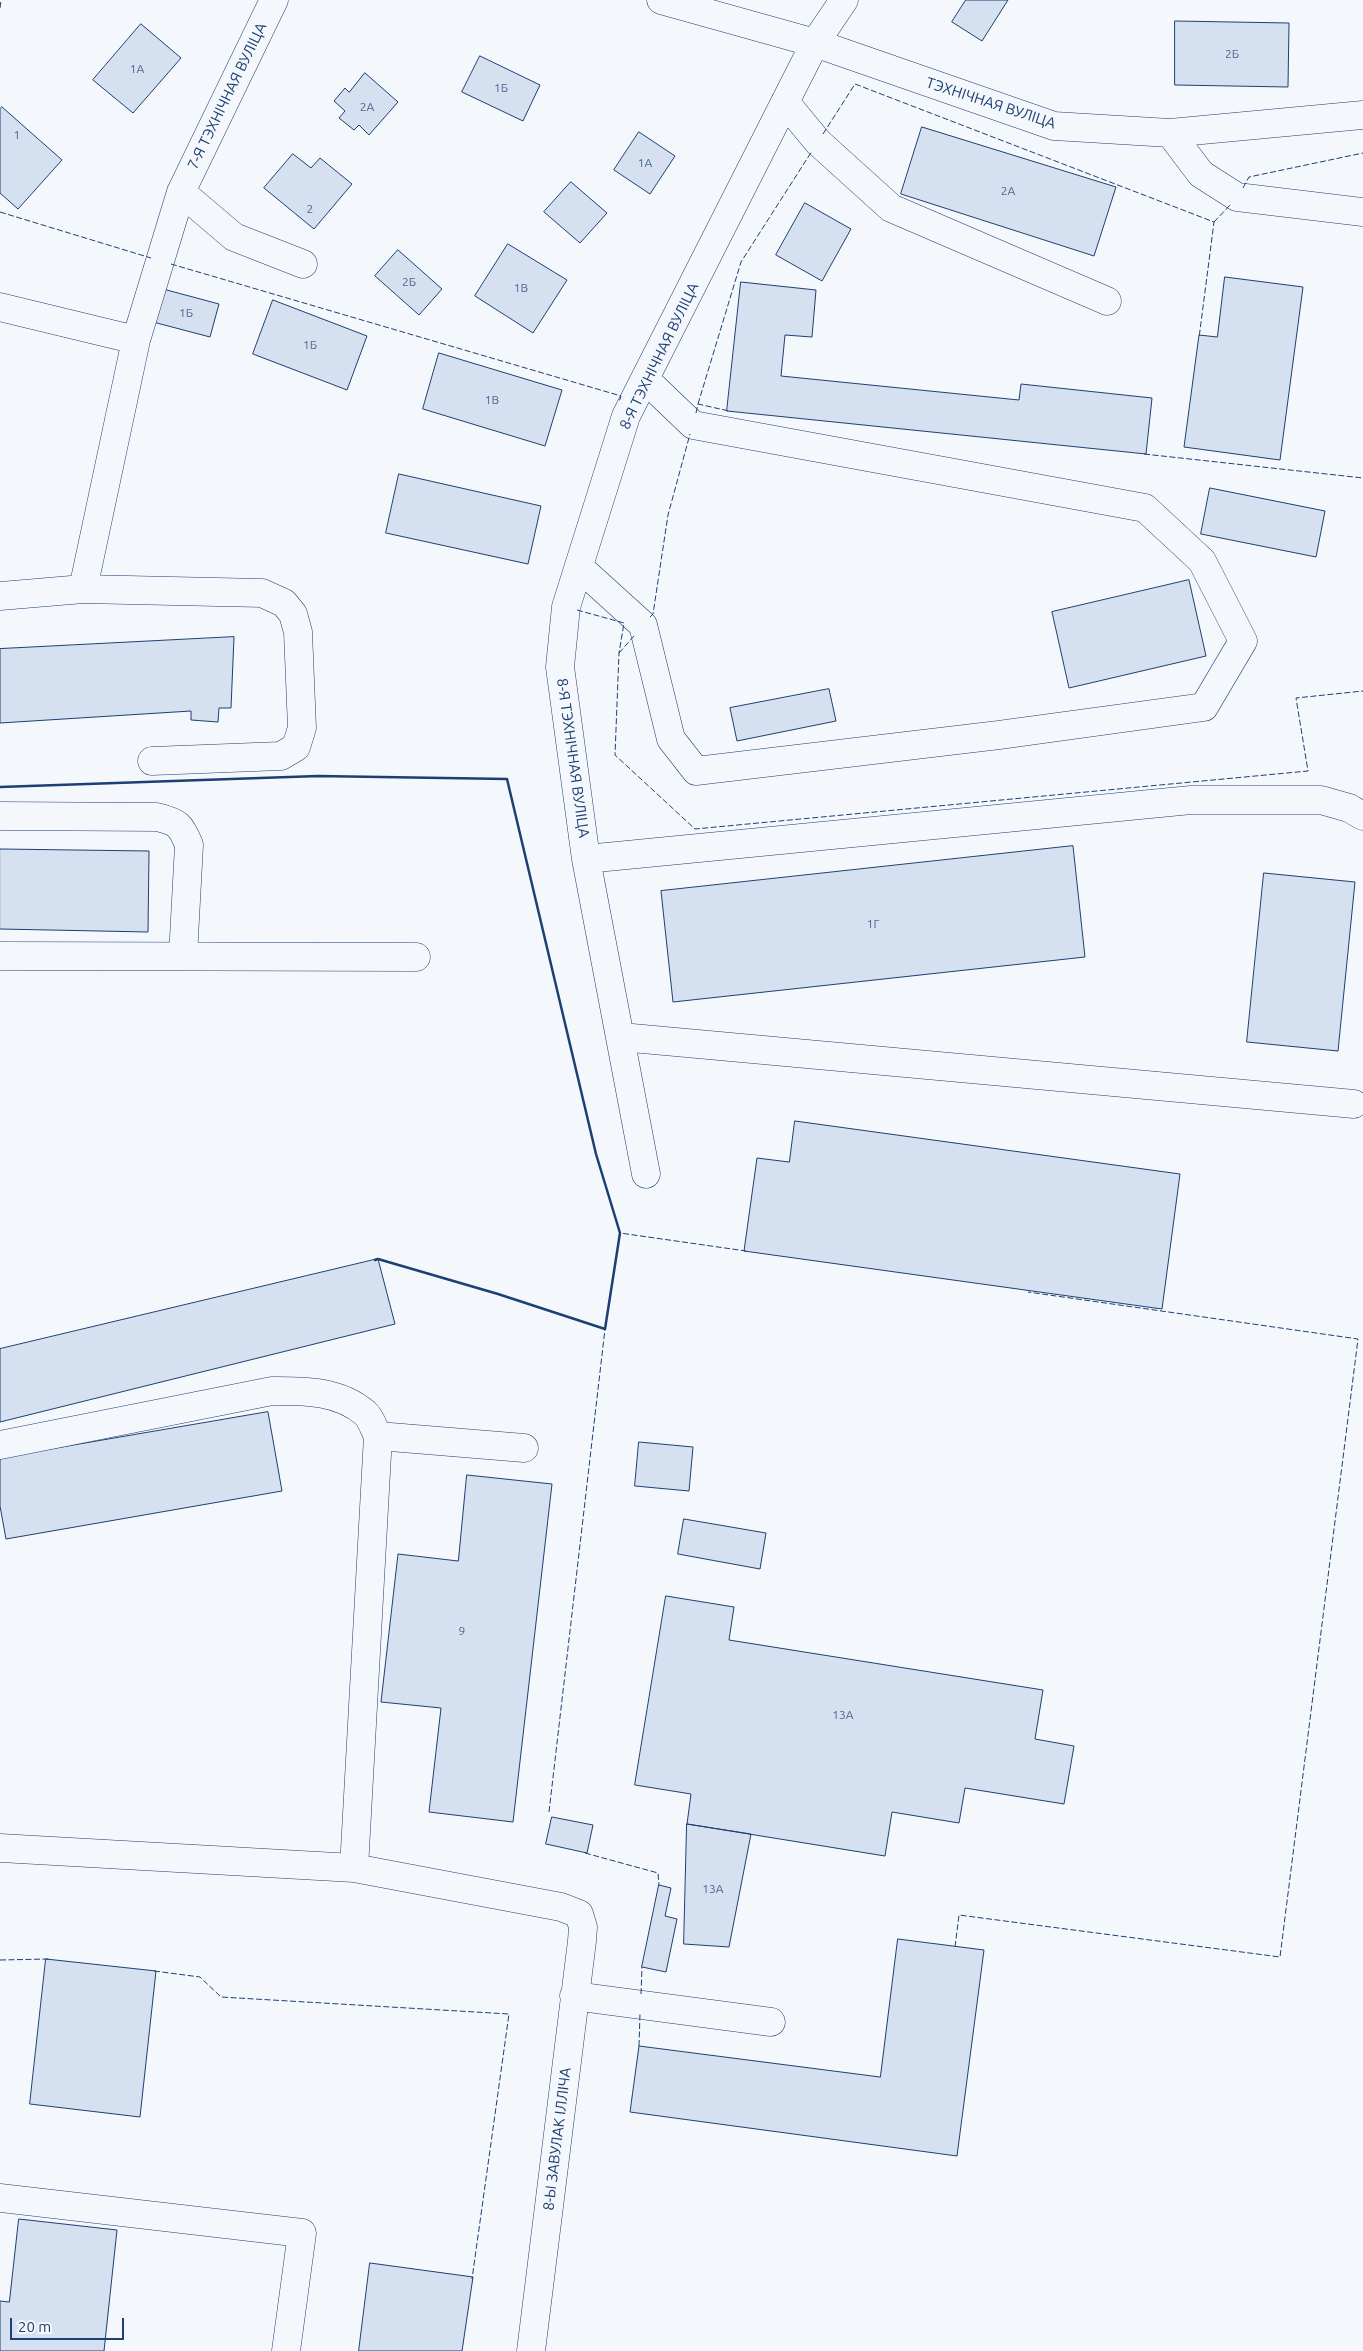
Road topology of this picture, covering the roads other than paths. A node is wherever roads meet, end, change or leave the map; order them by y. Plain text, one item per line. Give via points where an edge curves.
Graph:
1 (274, 0) edge
2 (661, 0) edge
3 (844, 0) edge
4 (814, 43) junction
5 (785, 102) junction
6 (1363, 115) edge
7 (1170, 133) junction
8 (181, 192) junction
9 (1363, 212) edge
10 (303, 264) dead end
11 (1108, 301) dead end
12 (0, 307) edge
13 (136, 340) junction
14 (646, 379) junction
15 (578, 567) junction
16 (83, 590) junction
17 (0, 596) edge
18 (152, 761) dead end
19 (0, 816) edge
20 (1363, 816) edge
21 (586, 859) junction
22 (0, 956) edge
23 (183, 956) junction
24 (416, 957) dead end
25 (621, 1037) junction
26 (1354, 1104) dead end
27 (646, 1174) dead end
28 (378, 1436) junction
29 (0, 1445) edge
30 (524, 1448) dead end
31 (0, 1848) edge
32 (354, 1868) junction
33 (574, 1996) junction
34 (771, 2022) dead end
35 (0, 2198) edge
36 (286, 2351) edge
37 (531, 2351) edge

1 - 8 street, 7-Я ТЭХНІЧНАЯ ВУЛІЦА
2 - 4 street, ТЭХНІЧНАЯ ВУЛІЦА
3 - 4 street, 8-Я ТЭХНІЧНАЯ ВУЛІЦА
4 - 5 street, 8-Я ТЭХНІЧНАЯ ВУЛІЦА
4 - 7 street, ТЭХНІЧНАЯ ВУЛІЦА via 1054,126
5 - 11 street via 818,142 890,208
5 - 14 street, 8-Я ТЭХНІЧНАЯ ВУЛІЦА
6 - 7 street, ТЭХНІЧНАЯ ВУЛІЦА
7 - 9 street via 1201,174 1237,197
8 - 10 street via 234,238
8 - 13 street, 7-Я ТЭХНІЧНАЯ ВУЛІЦА
12 - 13 street
13 - 16 street, 7-Я ТЭХНІЧНАЯ ВУЛІЦА
14 - 15 street, 8-Я ТЭХНІЧНАЯ ВУЛІЦА via 626,416
14 - 15 street via 693,425 1145,508 1202,561 1243,641 1204,707 696,771 671,739 643,625
15 - 21 street, 8-Я ТЭХНІЧНАЯ ВУЛІЦА via 566,607 560,666
16 - 17 street
16 - 18 street via 262,594 284,603 293,614 298,632 302,728 296,747 281,756
19 - 23 street via 157,817 174,821 182,829 189,845
20 - 21 street via 1321,800 1191,800
21 - 25 street, 8-Я ТЭХНІЧНАЯ ВУЛІЦА
22 - 23 street
23 - 24 street
25 - 26 street
25 - 27 street, 8-Я ТЭХНІЧНАЯ ВУЛІЦА
28 - 29 street via 366,1414 344,1400 315,1391 272,1391
28 - 30 street
28 - 32 street
31 - 32 street
32 - 33 street, 8-Ы ЗАВУЛАК ІЛЛІЧА via 562,1906 578,1914 583,1927
33 - 34 street
33 - 37 street, 8-Ы ЗАВУЛАК ІЛЛІЧА
35 - 36 street via 302,2233

